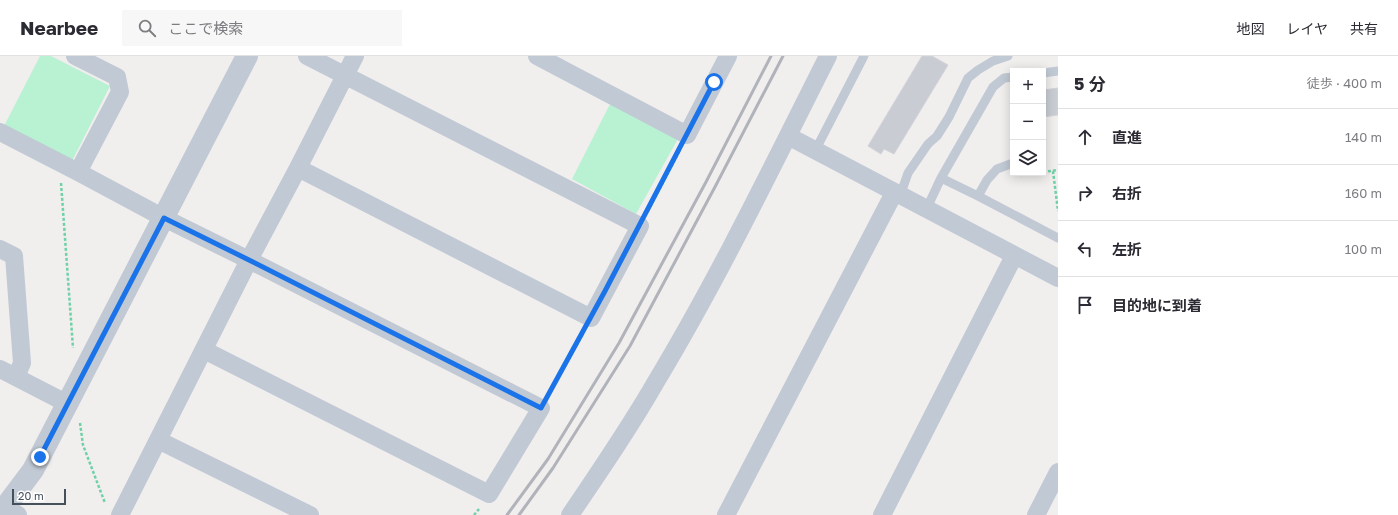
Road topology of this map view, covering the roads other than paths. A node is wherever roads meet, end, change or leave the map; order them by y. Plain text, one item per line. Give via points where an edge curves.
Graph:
1 (75, 56) edge
2 (247, 56) edge
3 (307, 56) edge
4 (355, 56) edge
5 (537, 56) edge
6 (728, 56) edge
7 (828, 56) edge
8 (864, 56) edge
9 (1008, 56) edge
10 (1058, 71) edge
11 (1046, 73) edge
12 (346, 75) junction
13 (1010, 77) edge
14 (0, 132) edge
15 (788, 136) junction
16 (815, 151) junction
17 (1010, 164) edge
18 (298, 168) junction
19 (78, 172) junction
20 (941, 178) junction
21 (897, 194) junction
22 (978, 196) junction
23 (926, 210) junction
24 (164, 218) junction
25 (1058, 238) edge
26 (0, 249) edge
27 (1014, 256) junction
28 (249, 260) junction
29 (1058, 278) edge
30 (204, 350) junction
31 (0, 369) edge
32 (16, 378) junction
33 (72, 396) junction
34 (158, 440) junction
35 (1058, 472) edge
36 (8, 512) edge
37 (120, 515) edge
38 (310, 515) edge
39 (570, 515) edge
40 (726, 515) edge
41 (882, 515) edge
42 (1036, 515) edge

1 - 19 street via 117,77 120,92
2 - 24 street
3 - 12 street
4 - 12 street
5 - 6 street via 687,135
7 - 15 street
8 - 16 lane
9 - 21 lane via 993,61 968,78 949,117 908,173
10 - 11 lane
12 - 18 street
12 - 18 street via 640,226 591,318
13 - 20 lane via 1004,78 993,87
14 - 19 street
15 - 16 street
15 - 39 street via 705,297 657,380
16 - 21 street
17 - 22 lane via 997,169
18 - 28 street
19 - 24 street
20 - 22 lane
20 - 23 lane
21 - 23 street
21 - 40 street
22 - 25 lane
23 - 27 street
24 - 28 street
24 - 33 street
26 - 32 street via 14,256 22,363
27 - 29 street
27 - 41 street
28 - 30 street
28 - 30 street via 541,408 489,494
30 - 34 street
31 - 32 street
32 - 33 street
33 - 36 street
34 - 37 street
34 - 38 street
35 - 42 street

